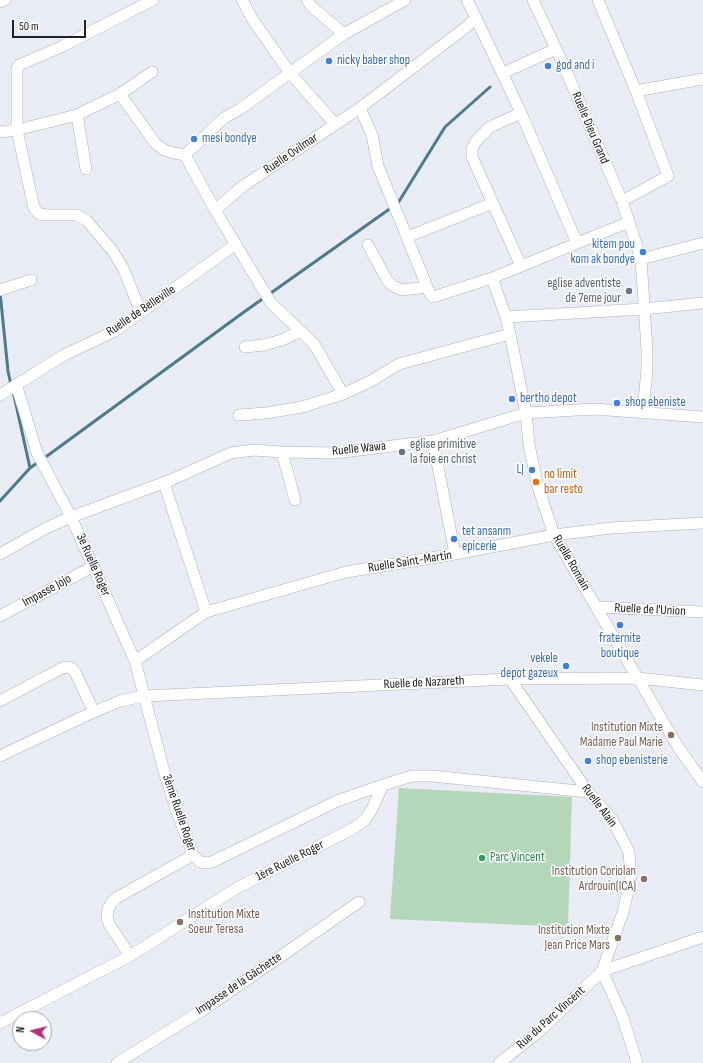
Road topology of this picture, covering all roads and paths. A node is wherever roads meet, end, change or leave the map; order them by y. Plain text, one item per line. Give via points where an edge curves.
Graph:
1 (153, 0) edge
2 (242, 0) edge
3 (306, 0) edge
4 (405, 0) edge
5 (467, 0) edge
6 (533, 0) edge
7 (598, 0) edge
8 (476, 18) junction
9 (344, 34) junction
10 (556, 49) junction
11 (152, 72) dead end
12 (290, 73) junction
13 (503, 73) junction
14 (703, 79) edge
15 (636, 91) junction
16 (120, 94) junction
17 (360, 108) junction
18 (521, 114) junction
19 (77, 115) junction
20 (335, 124) junction
21 (18, 130) junction
22 (0, 132) edge
23 (185, 155) junction
24 (86, 169) dead end
25 (622, 201) junction
26 (493, 203) junction
27 (215, 210) junction
28 (630, 222) junction
29 (407, 237) junction
30 (577, 243) junction
31 (703, 243) edge
32 (236, 244) junction
33 (368, 245) dead end
34 (640, 259) junction
35 (521, 266) junction
36 (492, 278) junction
37 (31, 280) dead end
38 (428, 287) junction
39 (3, 289) edge
40 (703, 303) edge
41 (644, 310) junction
42 (141, 312) junction
43 (506, 317) junction
44 (301, 331) junction
45 (510, 334) junction
46 (245, 347) dead end
47 (10, 388) edge
48 (343, 394) junction
49 (642, 412) junction
50 (526, 413) junction
51 (239, 415) dead end
52 (703, 417) edge
53 (433, 441) junction
54 (282, 452) junction
55 (164, 483) junction
56 (295, 500) dead end
57 (72, 517) junction
58 (703, 523) edge
59 (554, 535) junction
60 (0, 554) edge
61 (455, 554) junction
62 (94, 566) junction
63 (597, 607) junction
64 (206, 612) junction
65 (703, 612) edge
66 (0, 616) edge
67 (135, 661) junction
68 (638, 678) junction
69 (510, 679) junction
70 (703, 685) edge
71 (144, 696) junction
72 (0, 701) edge
73 (94, 712) junction
74 (0, 756) edge
75 (703, 782) edge
76 (382, 785) junction
77 (588, 792) junction
78 (193, 855) junction
79 (359, 902) dead end
80 (703, 937) edge
81 (130, 956) junction
82 (602, 971) junction
83 (0, 1023) edge
84 (117, 1063) edge
85 (499, 1063) edge
86 (637, 1063) edge

1 - 21 street via 61,47 17,66
2 - 12 street
3 - 9 street
4 - 9 street
5 - 8 street
6 - 10 street, Ruelle Dieu Grand
7 - 15 street
8 - 13 street
8 - 17 street, Ruelle Ovilmar
9 - 12 street
10 - 13 street
10 - 25 street, Ruelle Dieu Grand
11 - 16 street
12 - 20 street
12 - 23 street via 224,118
13 - 18 street
14 - 15 street
15 - 25 street via 668,176
16 - 19 street
16 - 23 street via 155,143 164,150
17 - 20 street, Ruelle Ovilmar
17 - 29 street via 372,135 378,166
18 - 26 street via 490,127 472,149 472,157
18 - 30 street
19 - 21 street
19 - 24 street
20 - 27 street, Ruelle Ovilmar via 243,186
21 - 22 street
21 - 42 street via 34,208 39,214 46,216 76,215 86,220 112,250
23 - 27 street
25 - 28 street, Ruelle Dieu Grand
26 - 29 street
26 - 35 street
27 - 32 street
28 - 30 street
28 - 34 street, Ruelle Dieu Grand
29 - 38 street
30 - 35 street
31 - 34 street
32 - 42 street, Ruelle de Belleville
32 - 44 street via 271,303
33 - 38 street via 386,280 393,286 402,290
34 - 41 street, Ruelle Dieu Grand
35 - 36 street
36 - 38 street via 433,297
36 - 43 street, Ruelle Romain
37 - 39 street
40 - 41 street
41 - 43 street
41 - 49 street, Ruelle Dieu Grand via 647,369
42 - 47 street, Ruelle de Belleville via 114,331 64,355
43 - 45 street, Ruelle Romain
44 - 46 street via 282,340
44 - 48 street via 314,344
45 - 48 street via 399,364
45 - 50 street, Ruelle Romain
47 - 57 street, 3e Ruelle Roger via 37,453
48 - 51 street via 302,407
49 - 50 street, Ruelle Wawa via 594,409
49 - 52 street, Ruelle Wawa
50 - 53 street, Ruelle Wawa
50 - 59 street, Ruelle Romain via 529,445 538,487
53 - 54 street, Ruelle Wawa via 334,453
53 - 61 street
54 - 55 street, Ruelle Wawa via 254,450 231,453
54 - 56 street
55 - 57 street, Ruelle Wawa
55 - 64 street
57 - 60 street, Ruelle Wawa via 46,528
57 - 62 street, 3e Ruelle Roger
58 - 59 street, Ruelle Saint-Martin via 611,528
59 - 61 street, Ruelle Saint-Martin
59 - 63 street, Ruelle Romain
61 - 64 street, Ruelle Saint-Martin via 346,572
62 - 66 street, Impasse Jojo
62 - 67 street, 3e Ruelle Roger
63 - 65 street, Ruelle de l'Union
63 - 68 street, Ruelle Romain
64 - 67 street, Ruelle Saint-Martin
67 - 71 street, 3ème Ruelle Roger
68 - 69 street, Ruelle de Nazareth
68 - 70 street, Ruelle de Nazareth
68 - 75 street, Ruelle Romain via 678,747
69 - 71 street, Ruelle de Nazareth
69 - 77 street, Ruelle Alain
71 - 73 street, Ruelle de Nazareth via 120,701
71 - 78 street, 3ème Ruelle Roger via 173,802
72 - 73 street via 67,666 74,672
73 - 74 street, Ruelle de Nazareth
76 - 77 street via 412,776 432,776
76 - 78 street, 3ème Ruelle Roger via 337,801 212,862 200,862
76 - 81 street, 1ère Ruelle Roger via 365,820 354,828 237,888
77 - 82 street, Ruelle Alain via 612,820 629,852 631,878 623,912
78 - 81 street via 112,902 108,909 109,924
79 - 84 street, Impasse de la Gâchette via 206,1008
80 - 82 street
81 - 83 street, 1ère Ruelle Roger
82 - 85 street, Rue du Parc Vincent via 541,1030
82 - 86 street via 623,1018

